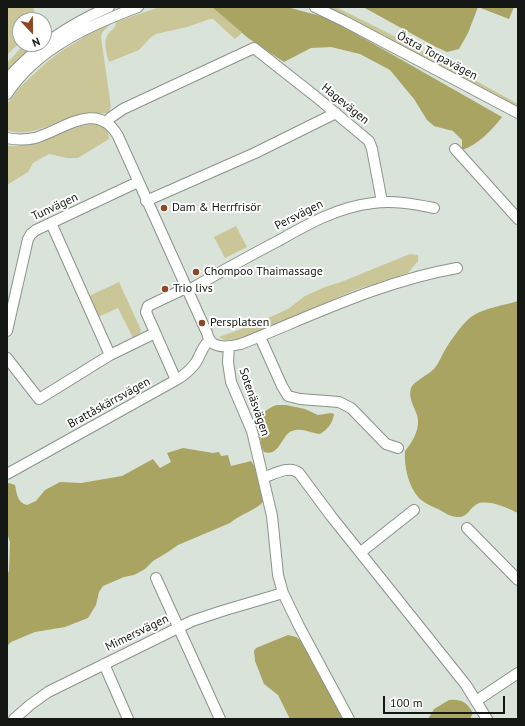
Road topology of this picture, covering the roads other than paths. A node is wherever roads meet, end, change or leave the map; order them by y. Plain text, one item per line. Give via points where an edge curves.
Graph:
1 (109, 7) edge
2 (138, 7) edge
3 (315, 7) edge
4 (98, 14) edge
5 (7, 79) edge
6 (7, 94) edge
7 (336, 113) junction
8 (518, 113) edge
9 (107, 123) junction
10 (7, 138) edge
11 (455, 149) dead end
12 (138, 182) junction
13 (146, 201) junction
14 (382, 202) junction
15 (434, 208) dead end
16 (518, 219) edge
17 (51, 223) junction
18 (457, 268) dead end
19 (186, 289) junction
20 (7, 331) edge
21 (155, 333) junction
22 (260, 337) junction
23 (210, 340) junction
24 (229, 346) junction
25 (110, 355) junction
26 (7, 358) edge
27 (176, 380) junction
28 (398, 448) dead end
29 (7, 474) edge
30 (263, 478) junction
31 (414, 510) dead end
32 (467, 528) dead end
33 (361, 552) junction
34 (156, 578) dead end
35 (518, 580) edge
36 (283, 593) junction
37 (178, 628) junction
38 (104, 664) junction
39 (518, 673) edge
40 (476, 701) junction
41 (14, 719) edge
42 (128, 719) edge
43 (220, 719) edge
44 (349, 719) edge
45 (487, 719) edge

1 - 4 street
2 - 4 street
3 - 8 street, Östra Torpavägen
4 - 5 street via 76,23 44,45
4 - 6 street via 44,56 14,83
7 - 9 street, Hagevägen via 254,48 123,109
7 - 13 street via 255,153
7 - 14 street, Hagevägen via 371,144
9 - 10 street via 99,119 86,118 36,138
9 - 12 street via 118,136
11 - 16 street
12 - 13 street
12 - 17 street, Tunvägen
13 - 19 street
14 - 15 street, Persvägen via 409,203
14 - 19 street, Persvägen via 352,206 323,217
17 - 20 street, Tunvägen via 34,232 28,239
17 - 25 street
18 - 22 street via 378,290
19 - 21 street via 148,306 146,312
19 - 23 street
21 - 25 street
21 - 27 street
22 - 24 street
22 - 28 street via 288,396 345,404 386,444
23 - 24 street via 214,345
23 - 27 street, Brattåskärrsvägen via 195,365
24 - 30 street, Sotenäsvägen via 231,382 252,431
25 - 26 street via 39,399
27 - 29 street, Brattåskärrsvägen
30 - 33 street via 292,469 299,473
30 - 36 street, Sotenäsvägen via 272,516 278,575
31 - 33 street
32 - 35 street
33 - 40 street
34 - 37 street
36 - 37 street, Mimersvägen via 207,615
36 - 44 street, Sotenäsvägen
37 - 38 street, Mimersvägen
37 - 43 street
38 - 41 street, Mimersvägen via 48,692
38 - 42 street
39 - 40 street
40 - 45 street

